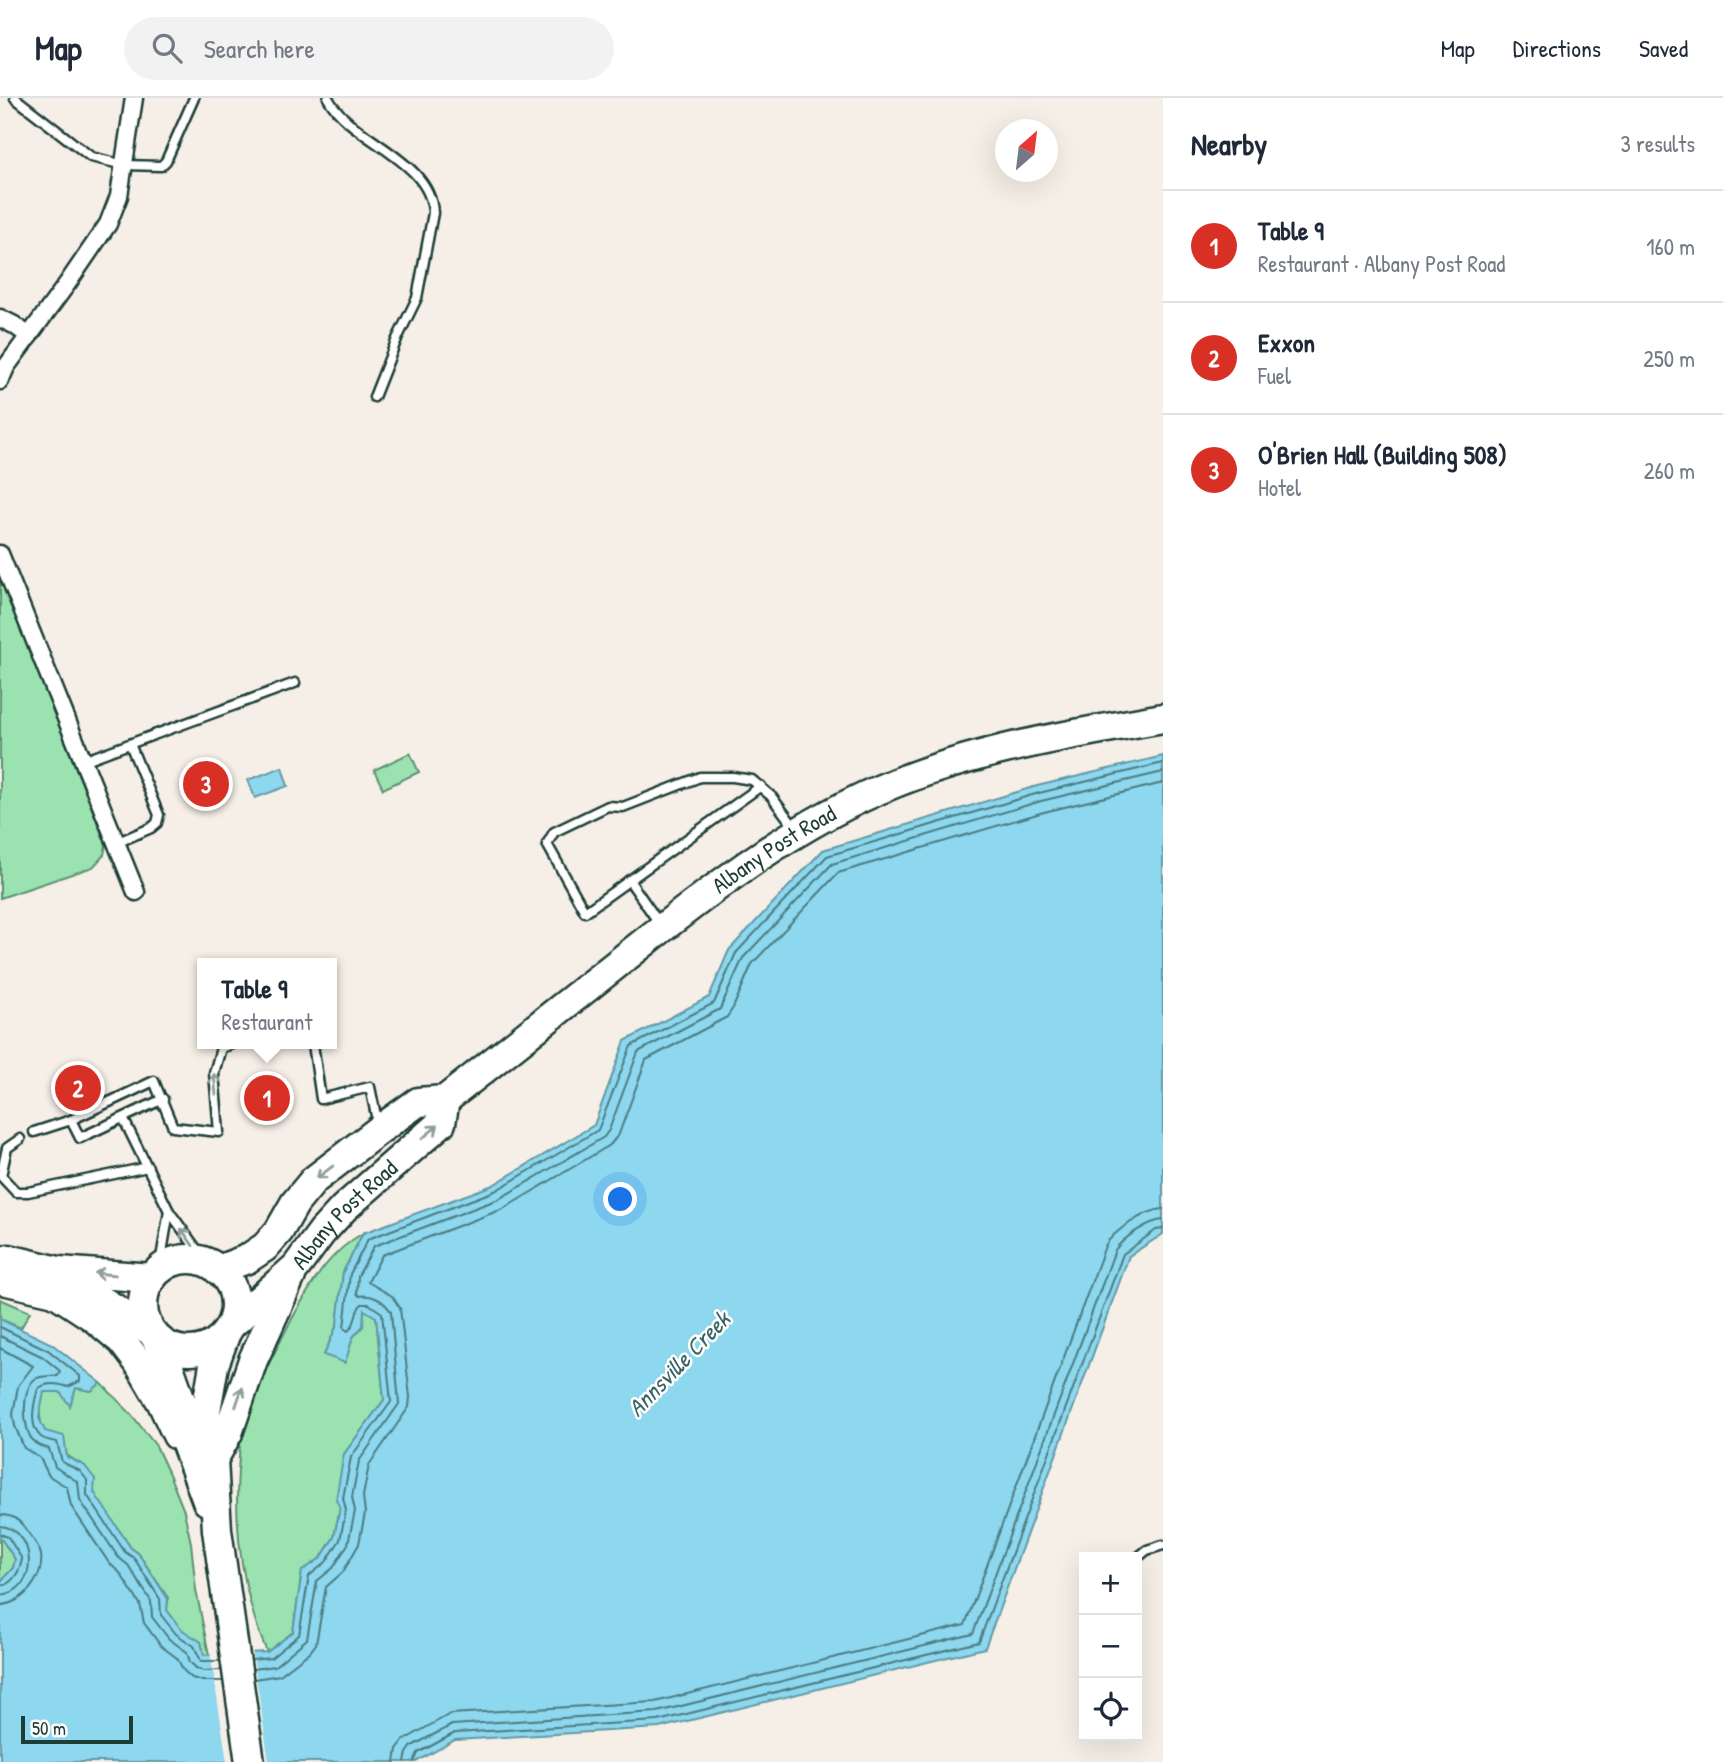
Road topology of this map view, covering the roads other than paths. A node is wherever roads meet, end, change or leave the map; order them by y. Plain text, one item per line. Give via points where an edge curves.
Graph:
1 (15, 98) edge
2 (134, 98) edge
3 (194, 98) edge
4 (328, 98) edge
5 (124, 165) junction
6 (0, 318) edge
7 (29, 336) junction
8 (2, 370) edge
9 (374, 397) dead end
10 (1, 559) edge
11 (295, 683) dead end
12 (1163, 718) edge
13 (130, 744) junction
14 (83, 761) junction
15 (761, 786) junction
16 (798, 831) junction
17 (116, 843) junction
18 (629, 880) junction
19 (136, 892) dead end
20 (663, 928) junction
21 (221, 1049) edge
22 (314, 1049) edge
23 (163, 1099) junction
24 (446, 1100) junction
25 (122, 1117) junction
26 (71, 1120) junction
27 (379, 1130) junction
28 (34, 1132) dead end
29 (20, 1139) dead end
30 (148, 1167) junction
31 (169, 1211) junction
32 (0, 1262) edge
33 (212, 1266) junction
34 (296, 1267) junction
35 (155, 1274) junction
36 (0, 1277) edge
37 (55, 1292) junction
38 (229, 1329) junction
39 (152, 1333) junction
40 (186, 1444) junction
41 (214, 1460) junction
42 (218, 1540) junction
43 (1163, 1545) edge
44 (1142, 1554) edge
45 (250, 1762) edge

1 - 5 lane via 91,157
2 - 5 street
3 - 5 lane via 162,166
4 - 9 lane via 340,117 413,173 433,200 417,298
5 - 7 street via 108,223
6 - 7 street
7 - 8 street
10 - 14 street
11 - 13 lane
12 - 16 highway, Albany Post Road via 1014,746 935,768 858,799
13 - 14 lane
13 - 17 lane via 159,814 152,828
14 - 17 street
15 - 16 lane
15 - 18 lane
15 - 18 lane via 733,777 700,777 623,807 608,806 554,832 547,844 585,912
16 - 20 highway, Albany Post Road
17 - 19 street
18 - 20 lane
20 - 24 highway, Albany Post Road
23 -> 21 lane via 173,1127 219,1132 214,1073
22 - 27 lane via 321,1098 370,1087
23 - 25 lane
23 - 26 lane via 154,1081
24 - 27 highway, Albany Post Road via 418,1102
34 -> 24 highway, Albany Post Road via 344,1208 441,1123
25 - 26 lane via 80,1138
25 - 30 lane
26 - 28 lane
27 -> 33 highway, Albany Post Road via 314,1180 265,1247 247,1259
29 - 30 lane via 7,1148 1,1175 16,1192
30 - 31 lane
33 -> 31 lane
31 - 35 lane
35 -> 32 highway via 59,1270 9,1259
33 - 35 highway via 191,1259 177,1261
33 - 38 highway via 228,1280 234,1294
34 - 38 highway, Albany Post Road
41 -> 34 highway
35 - 39 highway via 142,1307
36 - 37 highway
37 - 39 highway via 99,1299
37 - 40 highway via 121,1341 162,1403 174,1432
38 - 39 highway via 213,1345 183,1351 167,1346
38 - 41 highway via 214,1365 206,1411
39 - 40 highway via 190,1426
40 - 42 highway
41 - 42 highway
42 - 45 highway
43 - 44 lane

